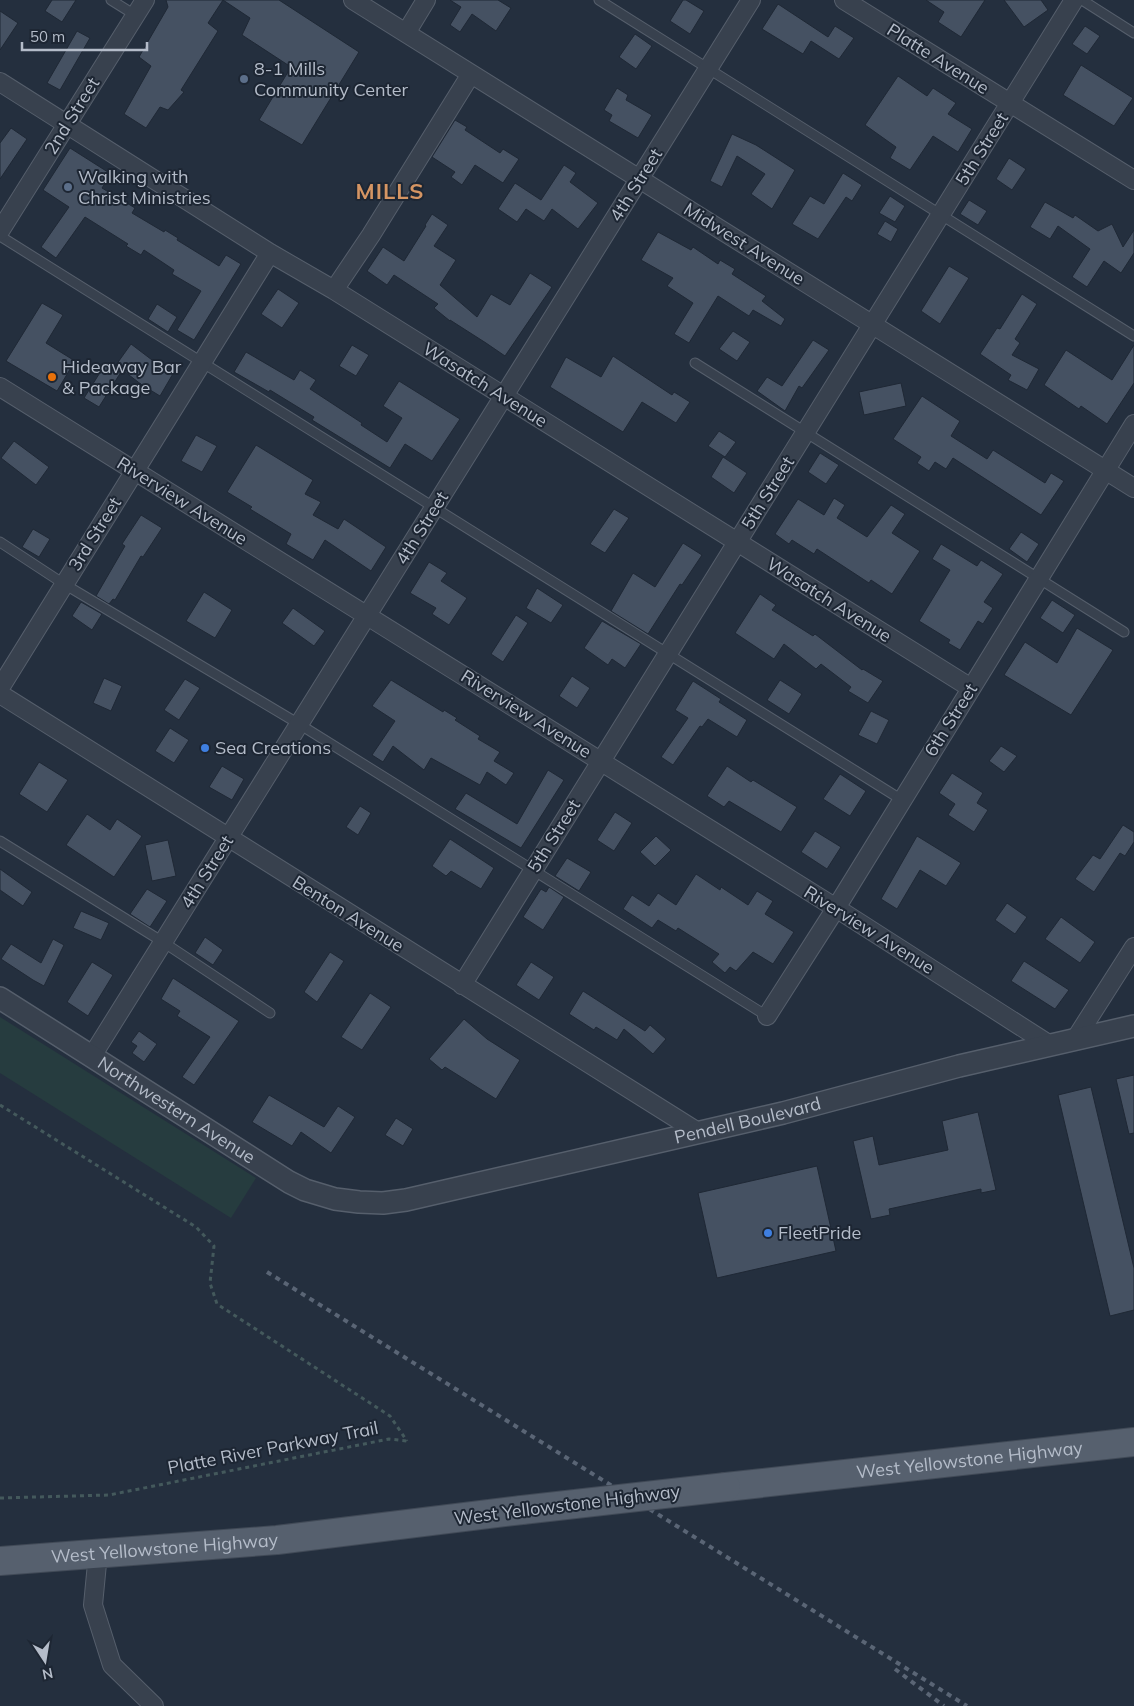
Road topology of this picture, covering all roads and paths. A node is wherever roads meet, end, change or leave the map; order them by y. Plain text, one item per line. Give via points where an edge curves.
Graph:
1 (111, 0) edge
2 (145, 0) edge
3 (353, 0) edge
4 (426, 0) edge
5 (599, 0) edge
6 (752, 0) edge
7 (844, 0) edge
8 (1074, 0) edge
9 (1082, 0) edge
10 (135, 15) junction
11 (406, 33) junction
12 (1134, 33) edge
13 (709, 69) junction
14 (471, 74) junction
15 (0, 82) edge
16 (1010, 103) junction
17 (67, 124) junction
18 (640, 179) junction
19 (1134, 180) edge
20 (941, 215) junction
21 (0, 232) edge
22 (0, 236) edge
23 (270, 253) junction
24 (334, 290) junction
25 (872, 325) junction
26 (1134, 336) edge
27 (202, 362) junction
28 (695, 363) dead end
29 (0, 387) edge
30 (504, 397) junction
31 (1134, 424) edge
32 (806, 432) junction
33 (1105, 470) junction
34 (134, 471) junction
35 (1134, 488) edge
36 (434, 508) junction
37 (0, 542) edge
38 (737, 542) junction
39 (1039, 578) junction
40 (64, 584) junction
41 (367, 615) junction
42 (1124, 632) dead end
43 (668, 654) junction
44 (0, 688) edge
45 (971, 688) junction
46 (0, 694) edge
47 (299, 724) junction
48 (601, 761) junction
49 (902, 800) junction
50 (228, 838) junction
51 (0, 841) edge
52 (533, 870) junction
53 (836, 908) junction
54 (163, 942) junction
55 (1134, 947) edge
56 (462, 985) junction
57 (0, 998) edge
58 (270, 1013) dead end
59 (767, 1016) joint
60 (1134, 1026) edge
61 (1076, 1038) junction
62 (1050, 1045) junction
63 (92, 1056) junction
64 (0, 1105) edge
65 (698, 1132) junction
66 (359, 1202) joint
67 (1134, 1442) edge
68 (0, 1498) edge
69 (98, 1553) junction
70 (0, 1561) edge
71 (154, 1706) edge

1 - 10 lane
2 - 10 street, 2nd Street
3 - 11 street, Midwest Avenue
4 - 11 street
5 - 13 lane
6 - 13 street, 4th Street
7 - 16 street, Platte Avenue
8 - 16 street, 5th Street
9 - 12 lane
10 - 17 street, 2nd Street
11 - 14 street, Midwest Avenue
13 - 18 street, 4th Street
13 - 20 lane
14 - 18 street, Midwest Avenue
14 - 24 street
15 - 17 street, Wasatch Avenue
16 - 19 street, Platte Avenue
16 - 20 street, 5th Street
17 - 21 street, 2nd Street
17 - 23 street, Wasatch Avenue
18 - 25 street, Midwest Avenue
18 - 30 street, 4th Street
20 - 25 street, 5th Street
20 - 26 lane
22 - 27 lane
23 - 24 street, Wasatch Avenue
23 - 27 street, 3rd Street
24 - 30 street, Wasatch Avenue
25 - 32 street, 5th Street
25 - 33 street, Midwest Avenue
27 - 34 street, 3rd Street
27 - 36 lane
28 - 32 lane
29 - 34 street, Riverview Avenue
30 - 36 street, 4th Street
30 - 38 street, Wasatch Avenue
31 - 33 street, 6th Street
32 - 38 street, 5th Street
32 - 39 lane
33 - 35 street, Midwest Avenue
33 - 39 street, 6th Street
34 - 40 street, 3rd Street
34 - 41 street, Riverview Avenue
36 - 41 street, 4th Street
36 - 43 lane
37 - 40 lane
38 - 43 street, 5th Street
38 - 45 street, Wasatch Avenue
39 - 42 lane
39 - 45 street, 6th Street
40 - 44 street, 3rd Street
40 - 47 lane
41 - 47 street, 4th Street
41 - 48 street, Riverview Avenue
43 - 48 street, 5th Street
43 - 49 lane
45 - 49 street, 6th Street
46 - 50 street, Benton Avenue
47 - 50 street, 4th Street
47 - 52 lane
48 - 52 street, 5th Street
48 - 53 street, Riverview Avenue
49 - 53 street, 6th Street
50 - 54 street, 4th Street
50 - 56 street, Benton Avenue
51 - 54 lane
52 - 56 street, 5th Street
52 - 59 lane
53 - 59 street, 6th Street
53 - 62 street, Riverview Avenue
54 - 58 lane
54 - 63 street, 4th Street
55 - 61 street
56 - 65 street, Benton Avenue
57 - 63 street, Northwestern Avenue
60 - 61 street, Pendell Boulevard
61 - 62 street, Pendell Boulevard
62 - 65 street, Pendell Boulevard
63 - 66 street, Northwestern Avenue via 289,1182 335,1199
64 - 68 path, Platte River Parkway Trail via 196,1227 214,1246 210,1283 217,1304 390,1416 407,1442 389,1439 109,1495
65 - 66 street, Pendell Boulevard via 424,1196 383,1203
67 - 69 main road, West Yellowstone Highway, bridge via 277,1540
69 - 70 main road, West Yellowstone Highway
69 - 71 street via 93,1605 112,1665

